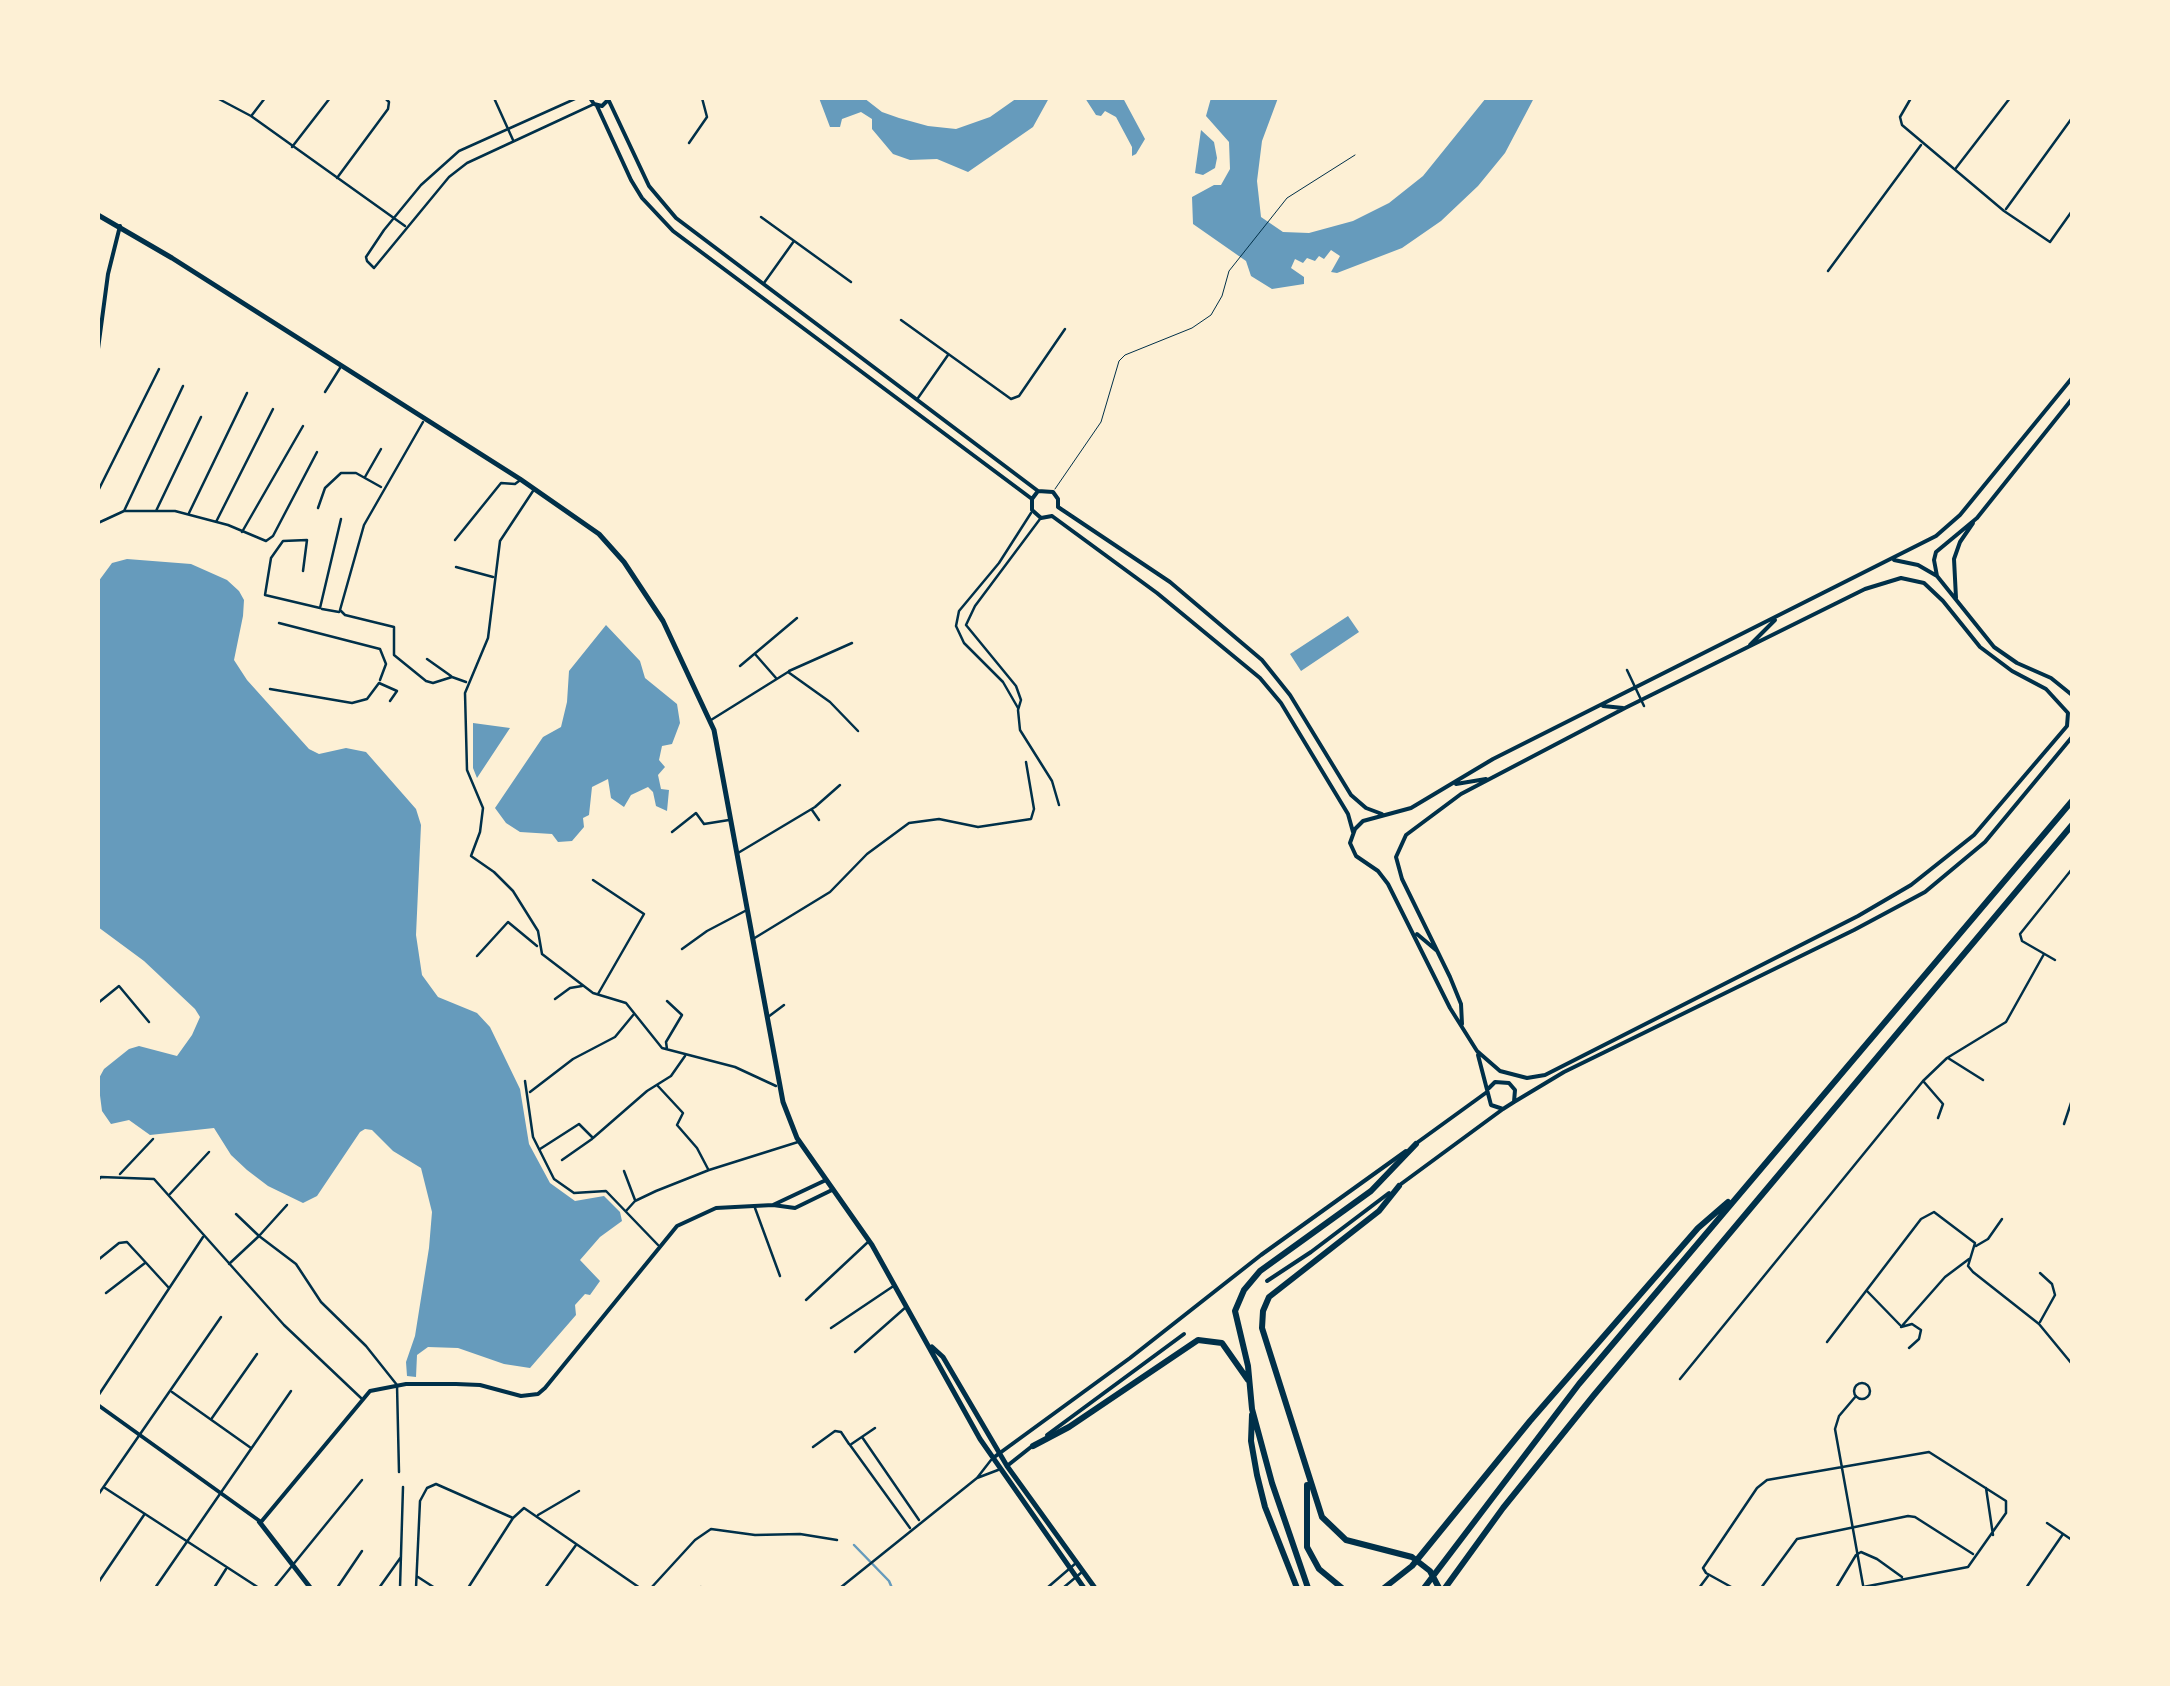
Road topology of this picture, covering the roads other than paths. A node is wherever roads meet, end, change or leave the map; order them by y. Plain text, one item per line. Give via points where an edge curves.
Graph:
1 (216, 98) edge
2 (265, 98) edge
3 (330, 98) edge
4 (384, 98) edge
5 (494, 98) edge
6 (577, 98) edge
7 (590, 98) edge
8 (702, 98) edge
9 (1911, 98) edge
10 (2010, 98) edge
11 (609, 100) edge
12 (596, 105) junction
13 (251, 116) junction
14 (2072, 118) edge
15 (507, 128) junction
16 (512, 140) junction
17 (689, 142) dead end
18 (1922, 144) junction
19 (292, 147) junction
20 (1355, 155) dead end
21 (1955, 169) junction
22 (336, 179) junction
23 (2004, 211) junction
24 (2072, 211) edge
25 (98, 214) edge
26 (760, 218) dead end
27 (393, 219) junction
28 (120, 226) junction
29 (406, 227) junction
30 (794, 241) junction
31 (1828, 271) dead end
32 (851, 282) dead end
33 (764, 284) junction
34 (901, 320) dead end
35 (1065, 329) dead end
36 (98, 348) edge
37 (948, 354) junction
38 (341, 367) junction
39 (159, 369) dead end
40 (2072, 378) edge
41 (183, 386) dead end
42 (326, 392) dead end
43 (247, 393) dead end
44 (916, 399) junction
45 (2072, 399) edge
46 (273, 408) dead end
47 (200, 417) dead end
48 (426, 418) junction
49 (303, 426) dead end
50 (381, 449) dead end
51 (317, 452) dead end
52 (364, 477) junction
53 (520, 480) junction
54 (382, 488) junction
55 (98, 490) edge
56 (534, 490) junction
57 (1038, 492) junction
58 (1053, 492) junction
59 (1032, 499) junction
60 (318, 508) dead end
61 (1058, 508) junction
62 (1032, 510) junction
63 (124, 511) junction
64 (156, 511) junction
65 (188, 514) junction
66 (1052, 516) junction
67 (1041, 518) junction
68 (1976, 518) junction
69 (341, 519) dead end
70 (216, 522) junction
71 (98, 523) edge
72 (242, 532) junction
73 (455, 540) dead end
74 (1925, 542) junction
75 (1934, 555) junction
76 (1889, 561) junction
77 (456, 567) dead end
78 (303, 570) dead end
79 (1937, 576) junction
80 (494, 578) junction
81 (1956, 603) junction
82 (320, 608) junction
83 (340, 612) junction
84 (1778, 617) junction
85 (797, 618) dead end
86 (279, 623) dead end
87 (968, 630) junction
88 (960, 636) junction
89 (973, 636) junction
90 (852, 643) dead end
91 (964, 643) junction
92 (1746, 649) junction
93 (754, 653) junction
94 (394, 655) junction
95 (385, 656) junction
96 (427, 659) dead end
97 (740, 666) dead end
98 (1627, 670) dead end
99 (788, 672) junction
100 (452, 677) junction
101 (777, 679) junction
102 (379, 683) junction
103 (467, 683) junction
104 (270, 689) dead end
105 (2072, 695) edge
106 (390, 701) dead end
107 (1598, 706) junction
108 (1644, 706) dead end
109 (1625, 708) junction
110 (1018, 710) junction
111 (710, 721) junction
112 (858, 731) dead end
113 (2072, 737) edge
114 (1026, 762) dead end
115 (1490, 779) junction
116 (840, 785) dead end
117 (1452, 785) junction
118 (1351, 795) junction
119 (2072, 801) edge
120 (1341, 802) junction
121 (1058, 806) dead end
122 (812, 809) junction
123 (1386, 816) junction
124 (731, 820) junction
125 (819, 820) dead end
126 (2072, 825) edge
127 (672, 832) dead end
128 (1353, 833) junction
129 (738, 854) junction
130 (2072, 870) edge
131 (592, 880) dead end
132 (746, 910) junction
133 (1853, 919) junction
134 (1874, 920) junction
135 (1413, 931) junction
136 (752, 940) junction
137 (538, 947) junction
138 (682, 949) dead end
139 (1438, 951) junction
140 (2044, 954) junction
141 (477, 956) dead end
142 (2054, 960) dead end
143 (583, 985) junction
144 (598, 995) junction
145 (1702, 995) junction
146 (555, 999) dead end
147 (667, 1001) dead end
148 (98, 1003) edge
149 (784, 1006) dead end
150 (635, 1013) junction
151 (1678, 1015) junction
152 (767, 1018) junction
153 (149, 1022) dead end
154 (1462, 1024) junction
155 (1477, 1050) junction
156 (667, 1051) junction
157 (686, 1056) junction
158 (1947, 1058) junction
159 (1550, 1072) junction
160 (1984, 1080) dead end
161 (525, 1081) dead end
162 (1923, 1081) junction
163 (657, 1084) junction
164 (781, 1087) junction
165 (1537, 1087) junction
166 (1488, 1090) junction
167 (529, 1093) junction
168 (2072, 1100) edge
169 (1514, 1102) junction
170 (1503, 1109) junction
171 (1938, 1118) dead end
172 (2064, 1124) dead end
173 (593, 1138) junction
174 (153, 1139) dead end
175 (800, 1142) junction
176 (1416, 1144) junction
177 (538, 1150) junction
178 (209, 1152) dead end
179 (562, 1160) dead end
180 (709, 1170) junction
181 (624, 1171) dead end
182 (99, 1177) edge
183 (118, 1177) junction
184 (826, 1180) junction
185 (1399, 1186) junction
186 (1746, 1186) junction
187 (833, 1190) junction
188 (168, 1195) junction
189 (635, 1201) junction
190 (287, 1205) dead end
191 (773, 1205) junction
192 (755, 1207) junction
193 (625, 1212) junction
194 (236, 1214) dead end
195 (2002, 1220) dead end
196 (204, 1236) junction
197 (259, 1236) junction
198 (869, 1240) junction
199 (658, 1245) junction
200 (1975, 1246) junction
201 (1971, 1259) junction
202 (98, 1260) edge
203 (146, 1262) junction
204 (228, 1265) junction
205 (2040, 1274) dead end
206 (780, 1276) dead end
207 (1267, 1280) dead end
208 (896, 1284) junction
209 (170, 1289) junction
210 (1866, 1290) junction
211 (106, 1293) dead end
212 (806, 1300) dead end
213 (907, 1306) junction
214 (221, 1317) dead end
215 (2039, 1324) junction
216 (1902, 1327) junction
217 (831, 1328) dead end
218 (1184, 1334) dead end
219 (1827, 1342) dead end
220 (930, 1345) junction
221 (1908, 1348) dead end
222 (855, 1352) dead end
223 (257, 1354) dead end
224 (2072, 1364) edge
225 (1680, 1379) dead end
226 (1249, 1381) junction
227 (398, 1385) junction
228 (170, 1390) junction
229 (292, 1391) dead end
230 (98, 1396) edge
231 (965, 1396) junction
232 (1856, 1396) dead end
233 (361, 1398) junction
234 (958, 1401) junction
235 (98, 1405) edge
236 (1252, 1409) junction
237 (212, 1420) junction
238 (875, 1428) dead end
239 (138, 1436) junction
240 (862, 1437) junction
241 (850, 1445) junction
242 (1033, 1446) junction
243 (813, 1447) dead end
244 (252, 1448) junction
245 (1000, 1453) junction
246 (993, 1458) junction
247 (1839, 1466) junction
248 (1003, 1468) junction
249 (399, 1472) dead end
250 (977, 1478) junction
251 (1307, 1478) junction
252 (362, 1480) dead end
253 (103, 1486) junction
254 (403, 1487) dead end
255 (1986, 1487) junction
256 (580, 1491) dead end
257 (98, 1495) edge
258 (220, 1495) junction
259 (144, 1514) junction
260 (537, 1516) junction
261 (514, 1518) junction
262 (920, 1521) junction
263 (259, 1522) junction
264 (2047, 1523) dead end
265 (911, 1529) junction
266 (1852, 1530) junction
267 (1993, 1534) junction
268 (2063, 1534) junction
269 (837, 1540) dead end
270 (2072, 1540) edge
271 (186, 1541) junction
272 (576, 1545) junction
273 (362, 1551) dead end
274 (1856, 1555) junction
275 (1974, 1555) junction
276 (402, 1556) junction
277 (1076, 1563) junction
278 (290, 1565) junction
279 (227, 1568) junction
280 (1068, 1570) junction
281 (1083, 1572) junction
282 (1709, 1575) junction
283 (417, 1576) junction
284 (1075, 1578) junction
285 (1904, 1580) junction
286 (98, 1583) edge
287 (155, 1588) edge
288 (214, 1588) edge
289 (259, 1588) edge
290 (274, 1588) edge
291 (310, 1588) edge
292 (337, 1588) edge
293 (379, 1588) edge
294 (400, 1588) edge
295 (416, 1588) edge
296 (435, 1588) edge
297 (468, 1588) edge
298 (544, 1588) edge
299 (640, 1588) edge
300 (650, 1588) edge
301 (840, 1588) edge
302 (1047, 1588) edge
303 (1064, 1588) edge
304 (1084, 1588) edge
305 (1096, 1588) edge
306 (1297, 1588) edge
307 (1308, 1588) edge
308 (1342, 1588) edge
309 (1384, 1588) edge
310 (1424, 1588) edge
311 (1442, 1588) edge
312 (1700, 1588) edge
313 (1733, 1588) edge
314 (1762, 1588) edge
315 (1836, 1588) edge
316 (1862, 1588) edge
317 (2026, 1588) edge

1 - 13 street
2 - 13 street
3 - 19 street
4 - 22 street via 388,109
5 - 15 street
6 - 15 street
7 - 12 street
8 - 17 street via 707,117
9 - 18 street via 1902,125
10 - 21 street
11 - 12 street
11 - 33 street via 634,160 665,206
12 - 16 street
12 - 59 street via 631,180 672,231
13 - 19 street
14 - 23 street
15 - 16 street
15 - 27 street via 459,151
16 - 29 street via 448,178
18 - 21 street
18 - 31 street
19 - 22 street
20 - 58 lane via 1296,189 1238,258 1212,315 1119,361 1102,422
21 - 23 street
22 - 27 street
23 - 24 street via 2050,242
25 - 28 main road
26 - 30 street
27 - 29 street
27 - 29 street via 366,258 374,268
28 - 36 street
28 - 38 main road
30 - 32 street
30 - 33 street
33 - 44 street
34 - 37 street
35 - 37 street via 1014,399
37 - 44 street
38 - 42 street
38 - 48 main road
39 - 55 street
40 - 74 street via 1960,515
41 - 63 street
43 - 65 street
44 - 57 street
45 - 68 street
46 - 70 street
47 - 64 street
48 - 53 main road
48 - 54 street
49 - 72 street
50 - 52 street
51 - 72 street via 270,540
52 - 54 street
52 - 60 street via 337,475
53 - 56 main road
53 - 73 street via 501,484
54 - 83 street via 364,525
56 - 80 street via 504,532
56 - 111 main road via 599,534 624,562 663,622
57 - 58 street
57 - 59 street
58 - 61 street
59 - 62 street
61 - 66 street
61 - 118 street via 1170,582 1262,660
62 - 67 street
62 - 88 street via 959,611
63 - 64 street
63 - 71 street
64 - 65 street
65 - 70 street
66 - 67 street
66 - 120 street via 1260,678
67 - 87 street via 966,620
68 - 75 street
68 - 81 street via 1954,559
69 - 82 street
70 - 72 street
74 - 75 street
74 - 76 street
75 - 79 street
76 - 79 street
76 - 84 street
77 - 80 street
78 - 82 street via 307,540 284,541 271,558 266,595
79 - 81 street
80 - 103 street via 488,638
81 - 105 street via 1994,648
82 - 83 street
83 - 94 street via 394,627
84 - 92 street
84 - 107 street
85 - 93 street
86 - 95 street via 372,645
87 - 88 street
87 - 89 street
88 - 91 street
89 - 91 street
89 - 110 street via 1016,686
90 - 99 street
91 - 110 street via 998,675
92 - 109 street
92 - 133 street via 1854,594 1901,578 1924,583 1980,647 2046,689 2068,712 2067,726 1956,852
93 - 97 street
93 - 101 street
94 - 95 street
94 - 100 street via 430,683
95 - 102 street
96 - 100 street
98 - 108 street
99 - 101 street
99 - 112 street
100 - 103 street
101 - 111 street
102 - 104 street via 366,699 352,703
102 - 106 street via 397,691
103 - 137 street via 467,770 484,808 471,856 513,891 538,933
107 - 109 street
107 - 117 street
109 - 115 street
110 - 121 street via 1020,730 1052,781
111 - 124 main road
113 - 134 street via 1975,851 1924,892
114 - 136 street via 1031,820 978,827 939,819 909,823 830,892
115 - 117 street
115 - 139 street via 1406,835 1396,858
116 - 122 street
117 - 123 street
118 - 120 street
118 - 123 street
119 - 186 highway
120 - 128 street
122 - 125 street
122 - 129 street
123 - 128 street via 1363,821
124 - 127 street via 704,824 696,812
124 - 129 main road
126 - 311 highway via 1594,1394
128 - 135 street via 1352,851 1384,878
129 - 132 main road
130 - 140 street via 2022,928 2022,940
131 - 144 street via 644,914
132 - 136 main road
132 - 138 street
133 - 134 street
133 - 145 street
134 - 151 street
135 - 139 street
135 - 154 street
136 - 152 main road
137 - 141 street via 508,922
137 - 143 street
139 - 154 street via 1462,1004
140 - 142 street
140 - 158 street via 2006,1022
143 - 144 street
143 - 146 street
144 - 150 street
145 - 151 street
145 - 159 street
147 - 156 street via 682,1016
148 - 153 street via 119,986
149 - 152 street
150 - 156 street
150 - 167 street via 615,1037
151 - 165 street
152 - 164 main road
154 - 155 street
155 - 159 street via 1515,1077
155 - 166 street
156 - 157 street
157 - 163 street
157 - 164 street
158 - 160 street
158 - 162 street
159 - 165 street
161 - 167 street
162 - 171 street via 1944,1104
162 - 225 street
163 - 173 street
163 - 180 street via 683,1112 677,1124
164 - 175 main road
165 - 169 street
166 - 169 street via 1509,1082
166 - 170 street via 1490,1105
166 - 176 street
167 - 177 street
168 - 172 street
169 - 170 street
170 - 185 street
173 - 177 street via 580,1124
173 - 179 street
174 - 183 street
175 - 180 street
175 - 184 main road
176 - 226 highway via 1372,1191 1260,1271 1244,1290 1235,1311
176 - 245 street
177 - 193 street via 554,1179 574,1193 606,1191
178 - 188 street
180 - 189 street
181 - 189 street
182 - 183 street
183 - 188 street via 152,1178
184 - 187 main road
184 - 191 street
185 - 207 street
185 - 251 highway via 1379,1212 1290,1278 1262,1311
186 - 309 highway via 1698,1228 1412,1566
186 - 310 highway via 1579,1384
187 - 191 street via 795,1208
187 - 198 main road
188 - 196 street
189 - 193 street
190 - 197 street
191 - 192 street
192 - 199 street via 694,1216
192 - 206 street
193 - 199 street
194 - 197 street
195 - 200 street
196 - 204 street
196 - 209 street
197 - 204 street
197 - 227 street via 296,1264 321,1302
198 - 208 main road
198 - 212 street
199 - 227 street via 541,1392
200 - 201 street
200 - 210 street via 1931,1212
201 - 215 street via 1973,1272
201 - 216 street via 1945,1277
202 - 203 street via 124,1241
203 - 209 street
203 - 211 street
204 - 233 street
205 - 215 street via 2055,1295
208 - 213 main road
208 - 217 street
209 - 230 street
210 - 216 street
210 - 219 street
213 - 220 main road
213 - 222 street
214 - 228 street
215 - 224 street
216 - 221 street via 1921,1330
218 - 242 street
220 - 231 main road
220 - 234 main road
223 - 237 street
226 - 236 highway
226 - 242 highway via 1222,1343 1198,1340
227 - 233 street
227 - 249 street
228 - 237 street
228 - 239 street
229 - 244 street
231 - 234 main road
231 - 245 main road
232 - 247 street via 1836,1424
233 - 263 street
234 - 246 main road
235 - 239 street
236 - 306 highway via 1250,1440 1265,1507
236 - 307 highway
237 - 244 street
238 - 240 street
239 - 253 street
239 - 258 street
240 - 241 street
240 - 262 street
241 - 243 street via 838,1431
241 - 265 street
242 - 248 street
244 - 258 street
245 - 246 street
245 - 248 main road
246 - 248 main road
246 - 250 street
247 - 255 street via 1929,1452
247 - 266 street
247 - 282 street via 1762,1483 1705,1564
248 - 250 street
248 - 277 main road
248 - 280 main road
250 - 262 street
251 - 308 highway via 1307,1547 1319,1569
251 - 311 highway via 1326,1524 1346,1540 1412,1557
252 - 278 street
253 - 257 street
253 - 259 street
254 - 276 street
255 - 267 street
255 - 267 street via 2008,1506
256 - 260 street
258 - 263 street
258 - 271 street
259 - 271 street
259 - 286 street
260 - 261 street via 522,1508
260 - 272 street
261 - 283 street via 430,1486 421,1498
261 - 297 street
262 - 265 street
263 - 278 street
264 - 268 street
265 - 301 street
266 - 274 street
266 - 275 street via 1912,1516
266 - 314 street via 1793,1542
267 - 275 street
268 - 270 street
268 - 317 street
269 - 300 street via 711,1529
271 - 279 street
271 - 287 street
272 - 298 street
272 - 299 street
273 - 292 street
274 - 285 street via 1867,1552
274 - 315 street
274 - 316 street
275 - 285 street via 1968,1567
276 - 293 street
276 - 294 street
277 - 280 street
277 - 281 main road
278 - 290 street
278 - 291 street
279 - 288 street
279 - 289 street
280 - 284 main road
280 - 302 street
281 - 284 street
281 - 305 main road
282 - 312 street
282 - 313 street
283 - 295 street
283 - 296 street
284 - 303 street
284 - 304 main road
285 - 316 street

